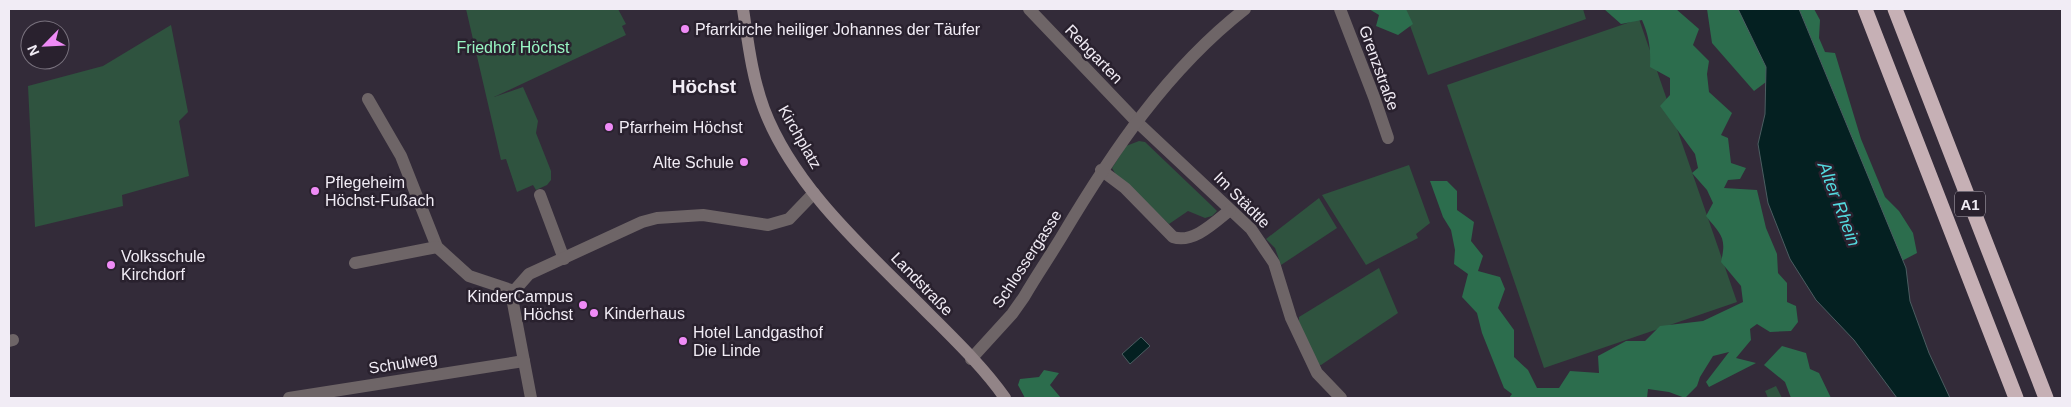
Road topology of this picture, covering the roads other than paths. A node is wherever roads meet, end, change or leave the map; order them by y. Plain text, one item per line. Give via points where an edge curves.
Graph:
1 (744, 9) edge
2 (1029, 9) edge
3 (1245, 9) edge
4 (1340, 9) edge
5 (1865, 9) edge
6 (1895, 9) edge
7 (368, 99) dead end
8 (1136, 121) junction
9 (1388, 138) dead end
10 (1101, 170) junction
11 (814, 193) junction
12 (540, 195) dead end
13 (1230, 210) junction
14 (437, 247) junction
15 (564, 259) junction
16 (355, 263) dead end
17 (514, 290) junction
18 (971, 359) junction
19 (524, 360) junction
20 (288, 398) edge
21 (531, 398) edge
22 (1005, 398) edge
23 (1341, 398) edge
24 (2016, 398) edge
25 (2046, 398) edge

1 - 11 main road, Kirchplatz via 751,60 764,108 788,156
2 - 8 street, Rebgarten
3 - 8 street, Schlossergasse via 1214,33
4 - 9 street, Grenzstraße
5 - 24 highway, A1
6 - 25 highway, A1
7 - 14 street via 401,156
8 - 10 street, Schlossergasse
8 - 13 street, Im Städtle
10 - 13 street via 1125,188 1173,237 1182,240 1193,237
10 - 18 street, Schlossergasse via 1024,298
11 - 15 street via 789,219 768,225 703,215 657,218
11 - 18 main road, Landstraße
12 - 15 street
13 - 23 street, Im Städtle via 1263,244 1274,264 1290,318 1317,373
14 - 16 street
14 - 17 street via 469,276
15 - 17 street via 529,274
17 - 19 street via 513,303
18 - 22 main road, Landstraße
19 - 20 street, Schulweg
19 - 21 street

